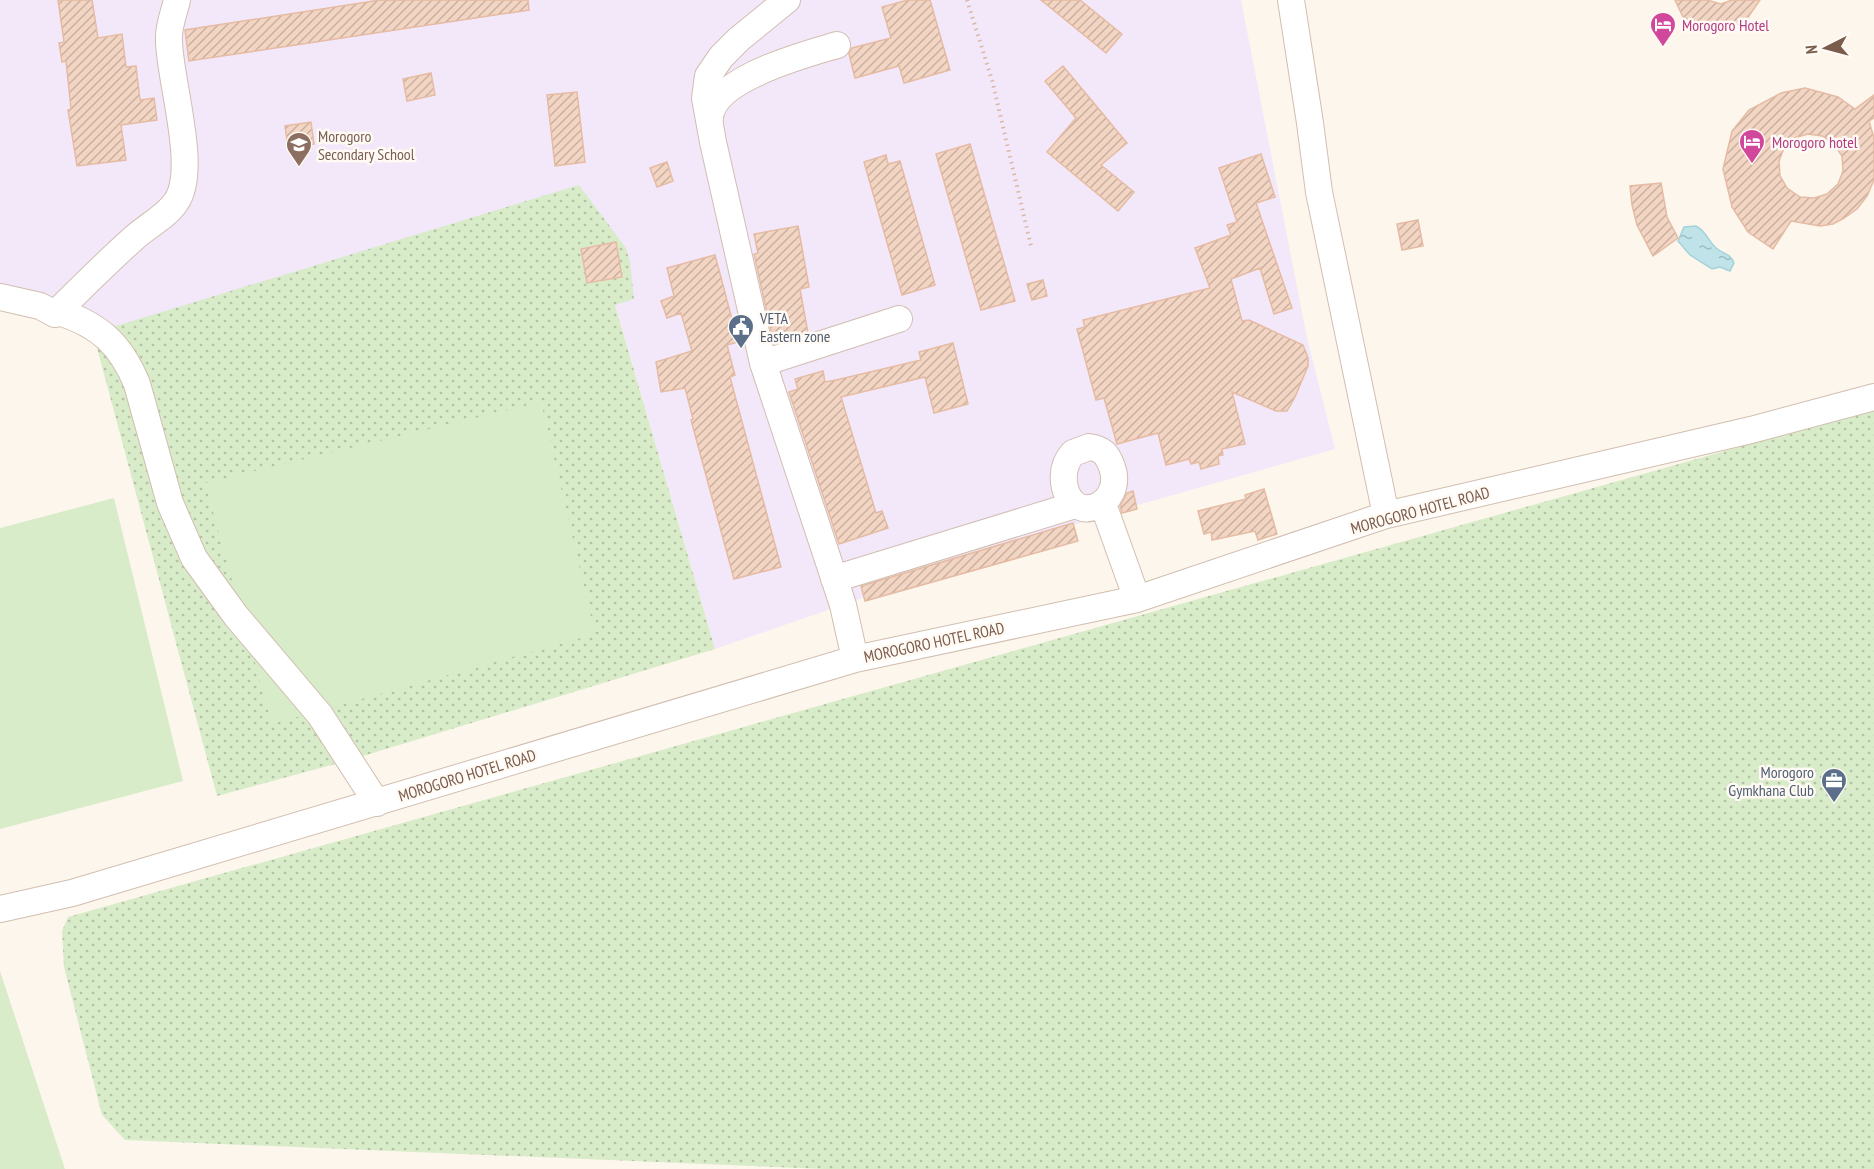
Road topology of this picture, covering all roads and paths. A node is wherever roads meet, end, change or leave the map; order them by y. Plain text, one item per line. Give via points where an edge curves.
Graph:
1 (177, 0) edge
2 (787, 0) edge
3 (968, 0) edge
4 (1291, 0) edge
5 (837, 45) dead end
6 (713, 142) junction
7 (1032, 246) dead end
8 (0, 297) edge
9 (55, 314) junction
10 (899, 319) dead end
11 (763, 363) junction
12 (1874, 397) edge
13 (1103, 504) junction
14 (1075, 505) junction
15 (1386, 515) junction
16 (834, 579) junction
17 (1137, 600) junction
18 (855, 659) junction
19 (376, 803) junction
20 (0, 909) edge

1 - 9 street via 169,38 184,164 179,197
2 - 6 street via 739,39 713,68 705,98
3 - 7 path via 992,80
4 - 15 street via 1319,192
5 - 6 street via 774,65 724,94 709,116
6 - 11 street
8 - 9 street via 40,306
9 - 19 street via 59,312 91,326 126,359 190,552 236,616 320,715
10 - 11 street
11 - 16 street
12 - 15 street, MOROGORO HOTEL ROAD via 1751,430
13 - 14 street via 1085,509
13 - 14 street via 1112,492 1113,468 1104,451 1089,447 1073,453 1064,470 1066,493
13 - 17 street
14 - 16 street
15 - 17 street, MOROGORO HOTEL ROAD
16 - 18 street
17 - 18 street, MOROGORO HOTEL ROAD
18 - 19 street, MOROGORO HOTEL ROAD
19 - 20 street, MOROGORO HOTEL ROAD via 72,893

